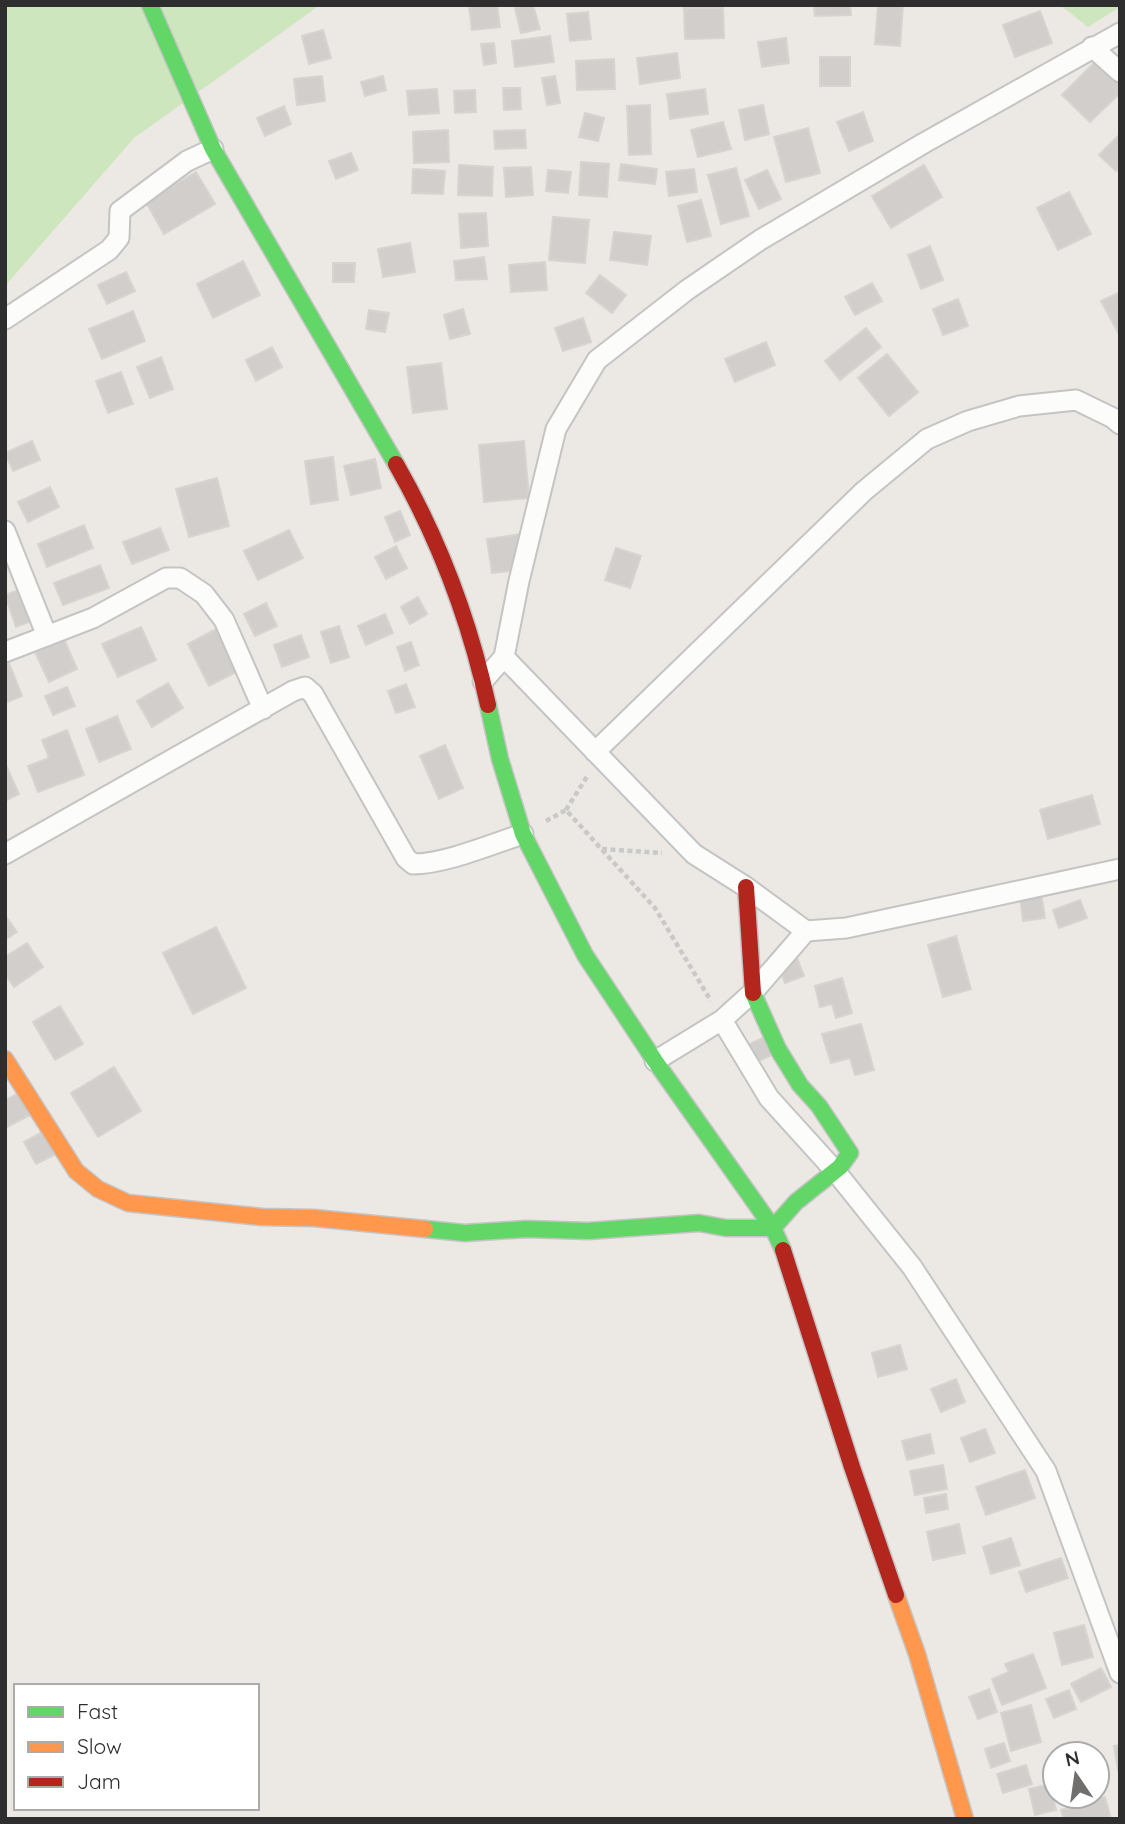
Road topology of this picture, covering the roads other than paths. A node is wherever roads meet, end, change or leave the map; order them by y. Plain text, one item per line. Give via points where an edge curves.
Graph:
1 (150, 5) edge
2 (1120, 33) edge
3 (1092, 47) junction
4 (1120, 72) edge
5 (213, 149) junction
6 (5, 319) edge
7 (1120, 424) edge
8 (5, 531) edge
9 (47, 636) junction
10 (5, 652) edge
11 (505, 657) junction
12 (483, 681) junction
13 (263, 709) junction
14 (595, 752) junction
15 (523, 834) junction
16 (5, 854) edge
17 (1120, 869) edge
18 (746, 887) junction
19 (806, 931) junction
20 (753, 992) junction
21 (722, 1020) junction
22 (5, 1059) edge
23 (655, 1061) junction
24 (836, 1172) junction
25 (774, 1228) junction
26 (1120, 1673) edge
27 (965, 1819) edge

1 - 5 street
2 - 3 street
3 - 4 street
3 - 11 street via 760,240 597,360 556,429
5 - 6 street via 187,161 120,211 119,238 109,250
5 - 12 street via 418,502 456,587
7 - 14 street via 1076,400 1019,406 927,439 864,491
8 - 9 street
9 - 10 street
9 - 13 street via 93,618 156,582 180,578 204,594 224,621
11 - 12 street
11 - 14 street
12 - 15 street via 500,760
13 - 15 street via 305,687 313,694 413,864
13 - 16 street
14 - 18 street via 694,854
15 - 23 street via 584,955
17 - 19 street via 846,928
18 - 19 street
18 - 20 street
19 - 20 street
20 - 21 street
20 - 24 street via 778,1049 849,1153
21 - 23 street
21 - 24 street via 769,1098
22 - 25 street via 76,1171 98,1189 128,1203 465,1233 699,1223
23 - 25 street
24 - 25 street via 798,1200
24 - 26 street via 912,1267 1046,1471
25 - 27 street via 917,1654

